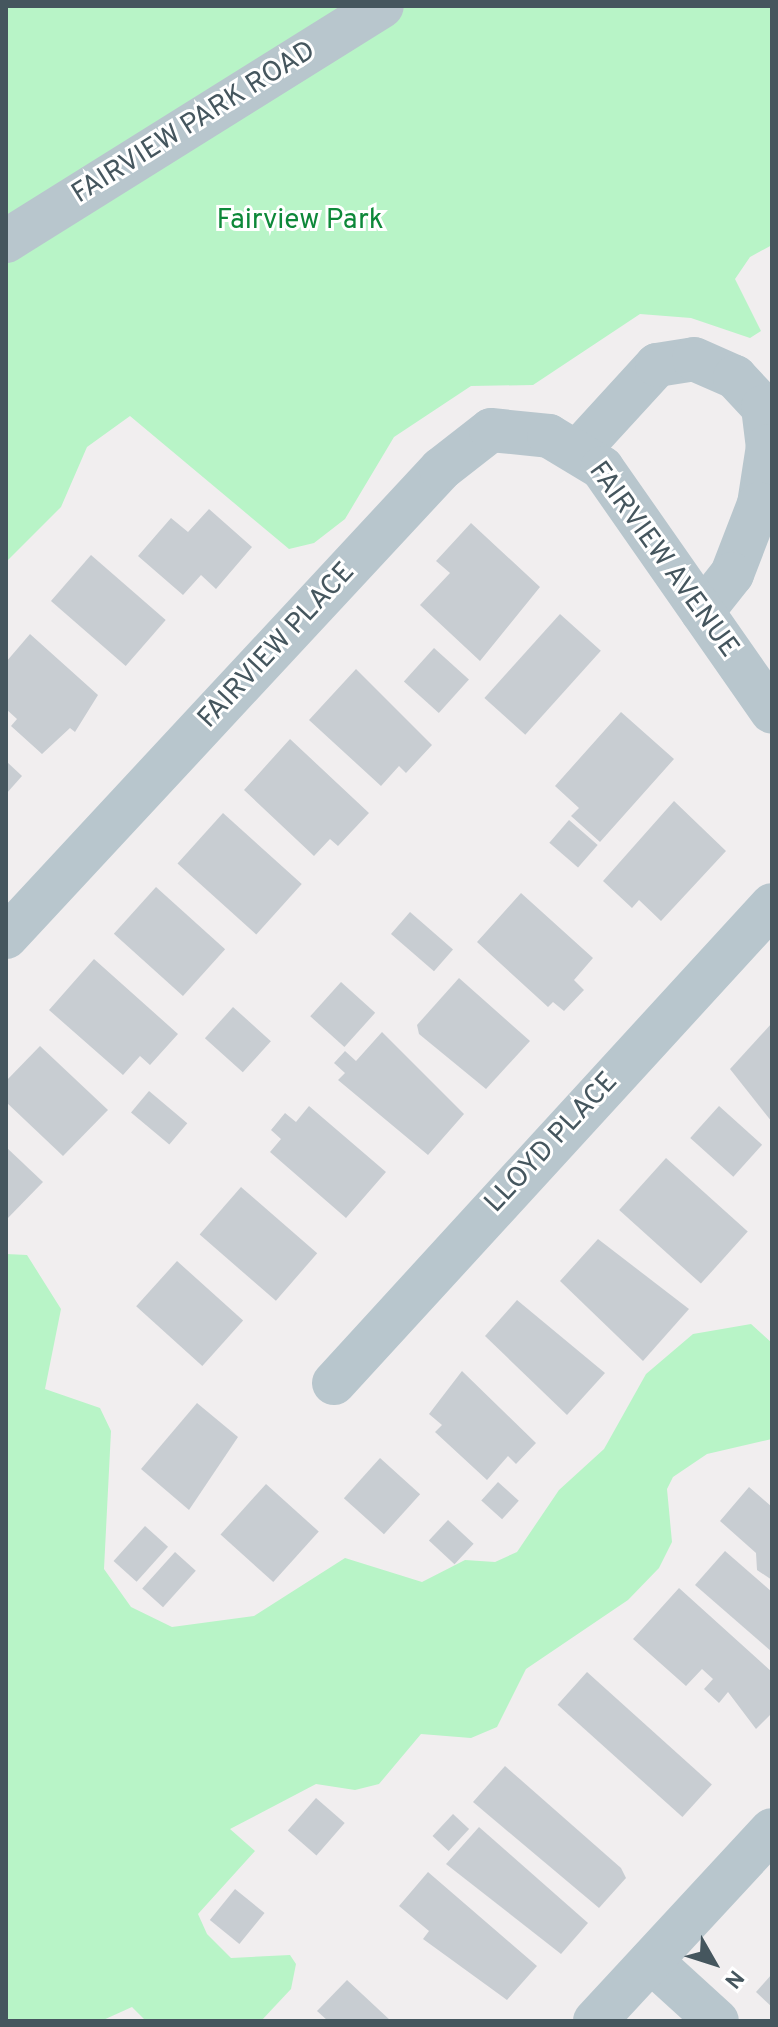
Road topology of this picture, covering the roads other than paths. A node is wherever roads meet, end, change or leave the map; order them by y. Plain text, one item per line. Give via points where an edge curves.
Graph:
1 (382, 6) edge
2 (6, 241) edge
3 (580, 449) junction
4 (702, 612) junction
5 (772, 712) edge
6 (772, 905) edge
7 (6, 937) edge
8 (334, 1383) dead end
9 (772, 1830) edge
10 (651, 1961) junction
11 (595, 2021) edge
12 (717, 2021) edge

1 - 2 street, FAIRVIEW PARK ROAD
3 - 4 street, FAIRVIEW AVENUE via 602,468
3 - 4 street via 657,365 694,359 735,377 763,407 768,446 759,504 732,574
3 - 7 street, FAIRVIEW PLACE via 515,431 491,430 469,443
4 - 5 street, FAIRVIEW AVENUE
6 - 8 street, LLOYD PLACE
9 - 10 street
10 - 11 street
10 - 12 street

